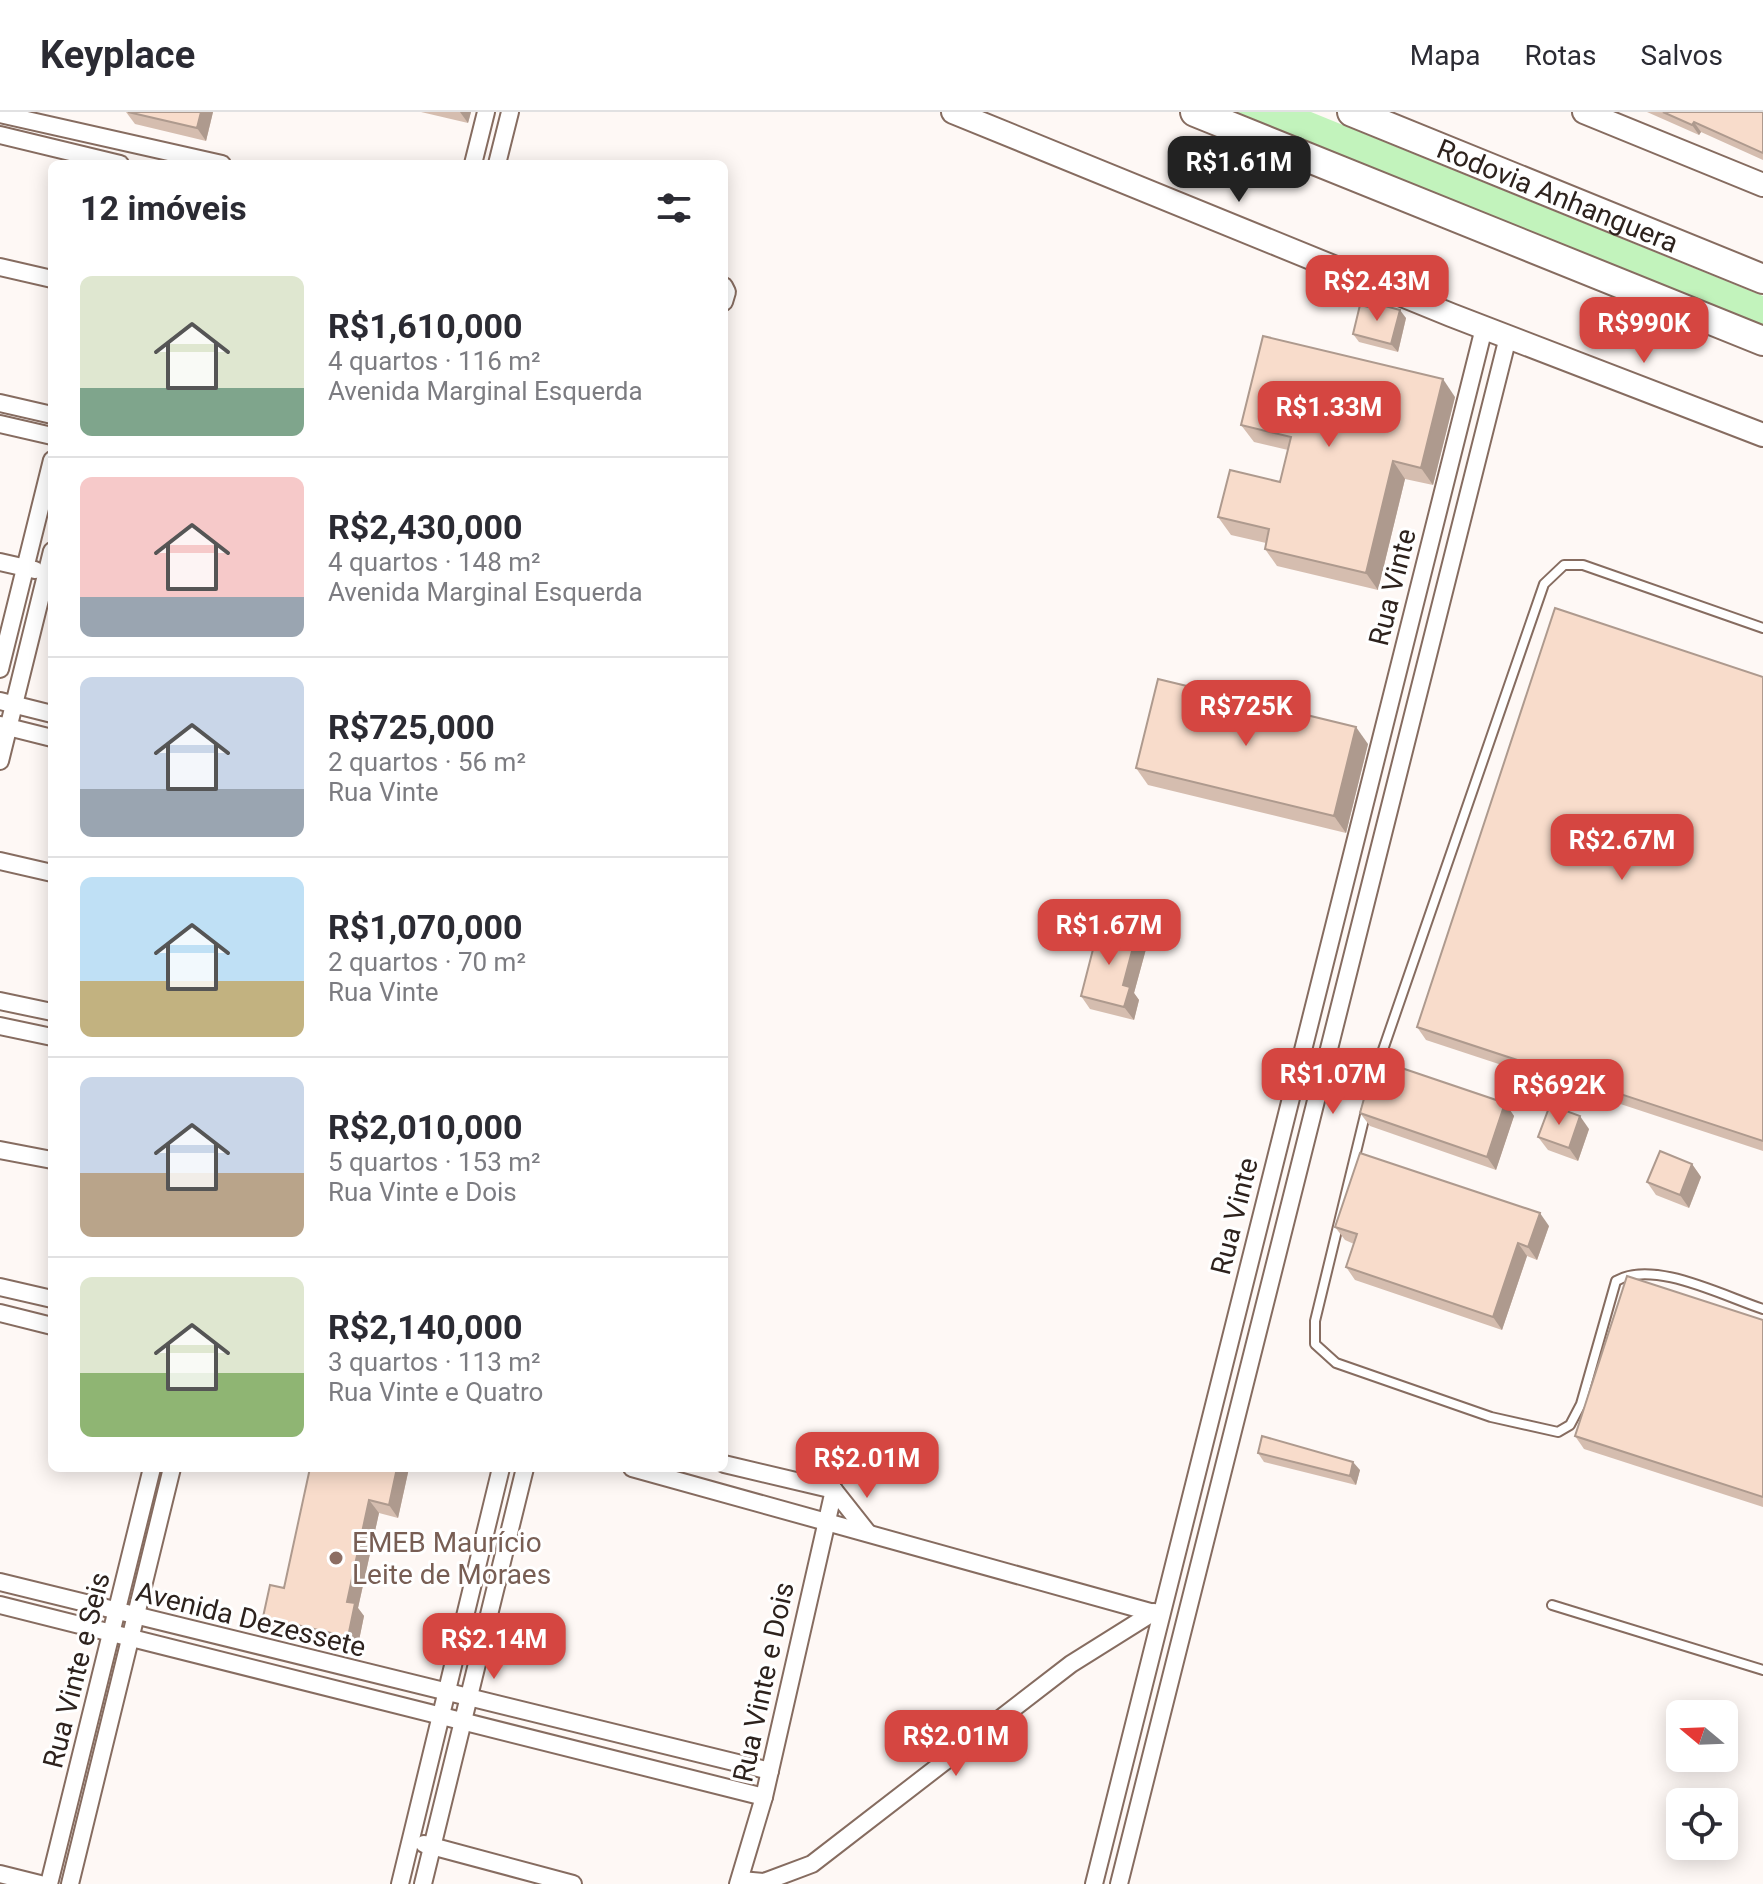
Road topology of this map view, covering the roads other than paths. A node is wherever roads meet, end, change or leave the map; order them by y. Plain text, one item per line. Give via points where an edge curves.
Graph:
1 (486, 112) edge
2 (510, 112) edge
3 (953, 112) edge
4 (1195, 112) edge
5 (1352, 112) edge
6 (1584, 112) edge
7 (0, 114) edge
8 (0, 135) edge
9 (130, 142) junction
10 (152, 156) edge
11 (106, 160) edge
12 (124, 160) edge
13 (187, 160) edge
14 (474, 160) edge
15 (498, 160) edge
16 (1763, 185) edge
17 (0, 267) edge
18 (48, 278) edge
19 (1763, 279) edge
20 (1484, 328) junction
21 (1508, 337) junction
22 (1763, 341) edge
23 (0, 403) edge
24 (48, 414) edge
25 (0, 424) edge
26 (48, 435) edge
27 (1763, 435) edge
28 (48, 476) edge
29 (0, 562) edge
30 (25, 568) junction
31 (48, 573) edge
32 (48, 576) edge
33 (1763, 628) edge
34 (0, 669) edge
35 (7, 703) edge
36 (48, 713) edge
37 (4, 726) edge
38 (48, 737) edge
39 (0, 761) edge
40 (0, 861) edge
41 (48, 872) edge
42 (0, 1001) edge
43 (48, 1011) edge
44 (0, 1026) edge
45 (48, 1036) edge
46 (1373, 1084) edge
47 (1369, 1098) edge
48 (0, 1150) edge
49 (48, 1159) edge
50 (0, 1287) edge
51 (48, 1298) edge
52 (1763, 1309) edge
53 (0, 1313) edge
54 (48, 1325) edge
55 (728, 1465) edge
56 (151, 1472) edge
57 (171, 1472) edge
58 (500, 1472) edge
59 (524, 1472) edge
60 (647, 1472) edge
61 (834, 1490) junction
62 (825, 1520) junction
63 (869, 1534) junction
64 (0, 1582) edge
65 (0, 1605) edge
66 (1552, 1605) dead end
67 (117, 1613) junction
68 (1158, 1614) junction
69 (136, 1618) junction
70 (111, 1634) junction
71 (130, 1639) junction
72 (1763, 1670) edge
73 (446, 1694) junction
74 (469, 1699) junction
75 (440, 1718) junction
76 (462, 1724) junction
77 (770, 1771) junction
78 (764, 1797) junction
79 (411, 1841) junction
80 (432, 1845) junction
81 (0, 1874) edge
82 (740, 1882) edge
83 (40, 1884) edge
84 (49, 1884) edge
85 (70, 1884) edge
86 (400, 1884) edge
87 (423, 1884) edge
88 (573, 1884) edge
89 (1094, 1884) edge
90 (1119, 1884) edge

1 - 14 street
2 - 15 street
3 - 20 main road
4 - 22 highway
5 - 19 highway, Rodovia Anhanguera
6 - 16 main road
7 - 9 street
8 - 11 street
9 - 10 street
9 - 12 street
10 - 13 street
17 - 18 street
20 - 21 main road
20 - 68 street, Rua Vinte
21 - 27 main road
21 - 90 street, Rua Vinte
23 - 24 street
25 - 26 street
28 - 30 street
29 - 30 street
30 - 31 street
30 - 34 street
32 - 35 street
33 - 46 lane via 1583,565 1564,565 1544,584
35 - 36 street
35 - 37 street
37 - 38 street
37 - 39 street
40 - 41 street
42 - 43 street
44 - 45 street
47 - 52 lane via 1315,1321 1315,1344 1336,1363 1491,1417 1558,1432 1570,1425 1581,1404 1616,1281 1630,1273 1652,1272
48 - 49 street
50 - 51 street
53 - 54 street
55 - 61 street
56 - 67 street, Rua Vinte e Seis
57 - 69 street, Rua Vinte e Seis
58 - 73 street
59 - 74 street
60 - 62 street
61 - 62 street, Rua Vinte e Dois
61 - 63 street
62 - 63 street
62 - 77 street, Rua Vinte e Dois
63 - 68 street
64 - 67 street, Avenida Dezessete
65 - 70 street, Avenida Dezessete
66 - 72 lane
67 - 69 street, Avenida Dezessete
67 - 70 street, Rua Vinte e Seis
68 - 82 street via 1071,1664 812,1864 764,1882
68 - 89 street, Rua Vinte
69 - 71 street, Rua Vinte e Seis
69 - 73 street, Avenida Dezessete
70 - 71 street, Avenida Dezessete
70 - 84 street, Rua Vinte e Seis
71 - 75 street, Avenida Dezessete
71 - 85 street, Rua Vinte e Seis
73 - 74 street, Avenida Dezessete
73 - 75 street
74 - 76 street
74 - 77 street, Avenida Dezessete
75 - 76 street, Avenida Dezessete
75 - 79 street
76 - 78 street, Avenida Dezessete
76 - 80 street
77 - 78 street, Rua Vinte e Dois
78 - 82 street, Rua Vinte e Dois
79 - 80 street
79 - 86 street
80 - 87 street
80 - 88 street
81 - 83 street

